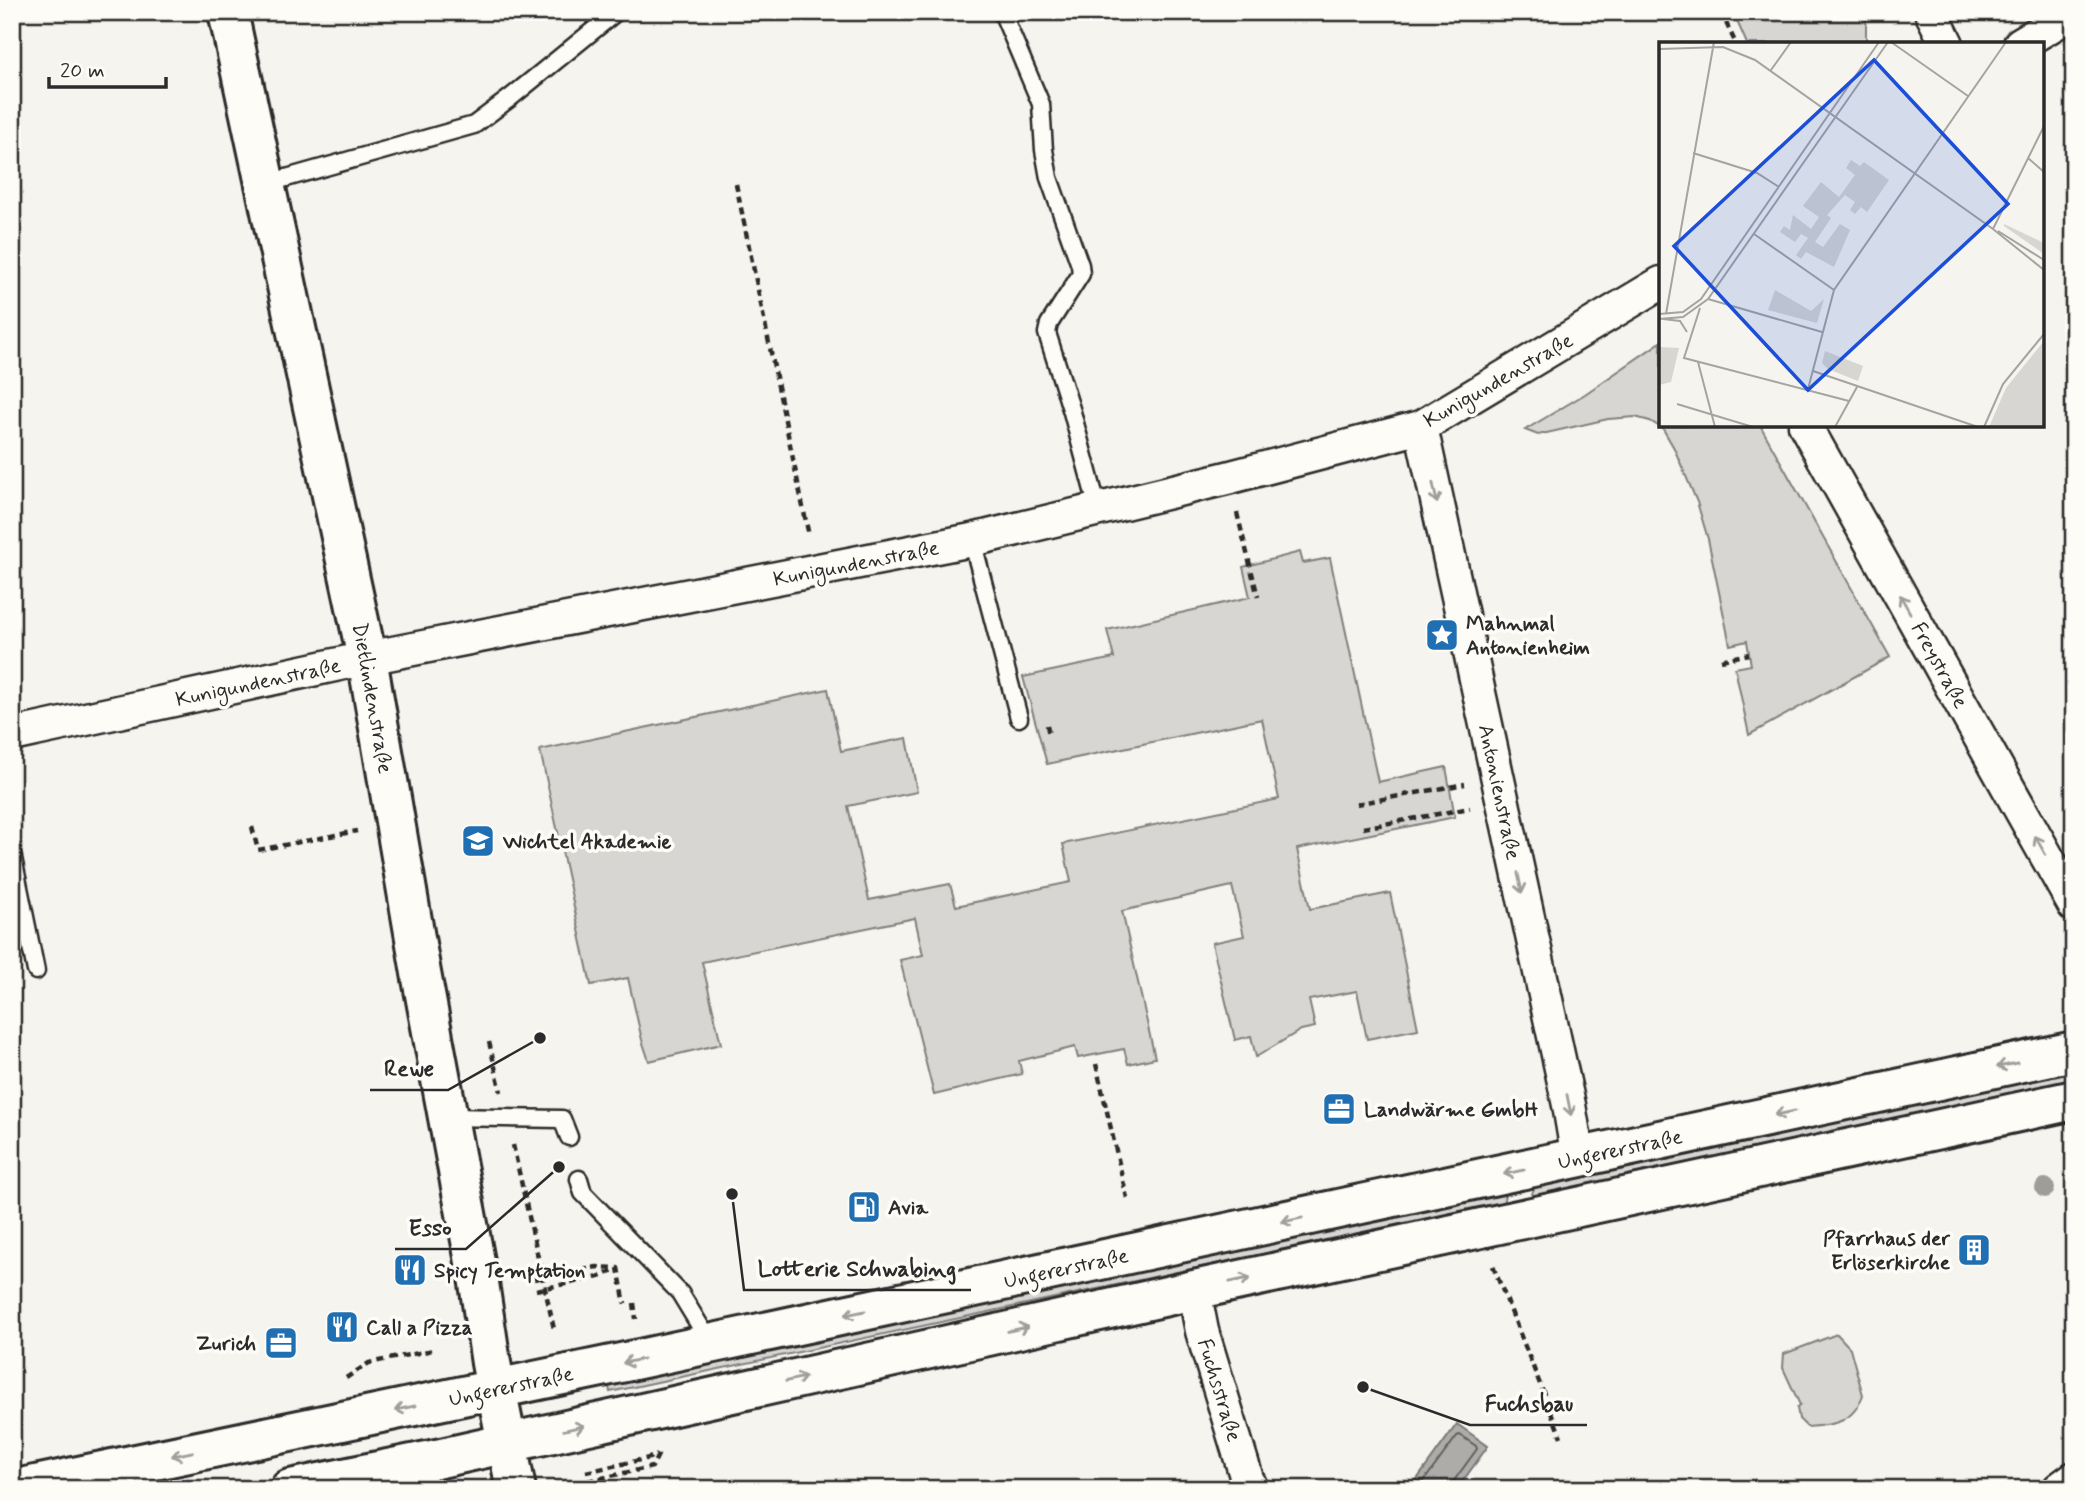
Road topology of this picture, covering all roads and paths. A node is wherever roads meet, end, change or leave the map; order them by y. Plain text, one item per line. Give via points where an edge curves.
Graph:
1 (228, 12) edge
2 (616, 12) edge
3 (1002, 12) edge
4 (1721, 12) edge
5 (1931, 12) edge
6 (2074, 12) edge
7 (1735, 42) edge
8 (1946, 42) edge
9 (2023, 42) edge
10 (265, 184) junction
11 (736, 184) dead end
12 (1659, 284) edge
13 (1421, 426) junction
14 (1806, 427) edge
15 (1227, 478) junction
16 (1098, 509) junction
17 (972, 540) junction
18 (816, 570) junction
19 (1258, 597) dead end
20 (1749, 654) dead end
21 (367, 658) junction
22 (1721, 660) dead end
23 (1019, 718) dead end
24 (12, 735) edge
25 (1499, 789) junction
26 (1356, 804) dead end
27 (395, 824) junction
28 (251, 827) dead end
29 (1363, 828) dead end
30 (12, 853) edge
31 (2074, 905) edge
32 (36, 971) dead end
33 (489, 1042) dead end
34 (2074, 1051) edge
35 (1096, 1064) dead end
36 (2074, 1100) edge
37 (448, 1117) junction
38 (507, 1118) junction
39 (569, 1138) dead end
40 (1578, 1158) junction
41 (579, 1179) dead end
42 (1128, 1198) dead end
43 (1491, 1262) dead end
44 (618, 1268) junction
45 (542, 1277) junction
46 (534, 1279) dead end
47 (545, 1288) junction
48 (536, 1290) dead end
49 (1194, 1290) junction
50 (625, 1304) dead end
51 (554, 1329) dead end
52 (710, 1344) junction
53 (433, 1350) dead end
54 (369, 1363) dead end
55 (496, 1389) junction
56 (1561, 1437) dead end
57 (507, 1443) junction
58 (586, 1472) dead end
59 (2074, 1478) edge
60 (588, 1481) dead end
61 (16, 1489) edge
62 (290, 1489) edge
63 (516, 1489) edge
64 (1252, 1489) edge
65 (2059, 1489) edge

1 - 10 main road, Dietlindenstraße
2 - 10 lane via 474,125
3 - 16 lane via 1041,104 1049,178 1080,265 1081,274 1047,333
4 - 7 path
5 - 8 street
6 - 9 street
10 - 21 main road, Dietlindenstraße
11 - 18 path
12 - 13 street, Kunigundenstraße
13 - 15 street, Kunigundenstraße
13 -> 25 street, Antonienstraße
31 -> 14 street, Freystraße
15 - 16 street, Kunigundenstraße
15 - 19 path
16 - 17 street, Kunigundenstraße
17 - 18 street, Kunigundenstraße
17 - 23 lane
18 - 21 street, Kunigundenstraße
20 - 22 path
21 - 24 street, Kunigundenstraße
21 - 27 main road, Dietlindenstraße
25 - 26 path
25 - 29 path
25 -> 40 street, Antonienstraße
27 - 28 path via 258,850
27 - 37 main road, Dietlindenstraße
30 - 32 lane
33 - 38 path
34 -> 40 main road, Ungererstraße
35 - 42 path
49 -> 36 main road
37 - 38 lane
37 - 55 main road, Dietlindenstraße
38 - 39 lane via 562,1119
38 - 45 path
40 -> 52 main road, Ungererstraße
41 - 52 lane via 583,1193 680,1293
43 - 56 path
44 - 45 path
44 - 47 path via 599,1277
44 - 50 path
45 - 46 path
45 - 47 path
47 - 48 path
47 - 51 path
57 -> 49 main road
49 - 64 street, Fuchsstraße via 1202,1331
52 -> 55 main road, Ungererstraße
53 - 54 path
55 - 57 main road, Dietlindenstraße
55 -> 61 main road, Ungererstraße
57 - 62 main road
57 - 63 main road, Dietlindenstraße
58 - 60 path via 649,1458 657,1452 652,1467
59 - 65 street

